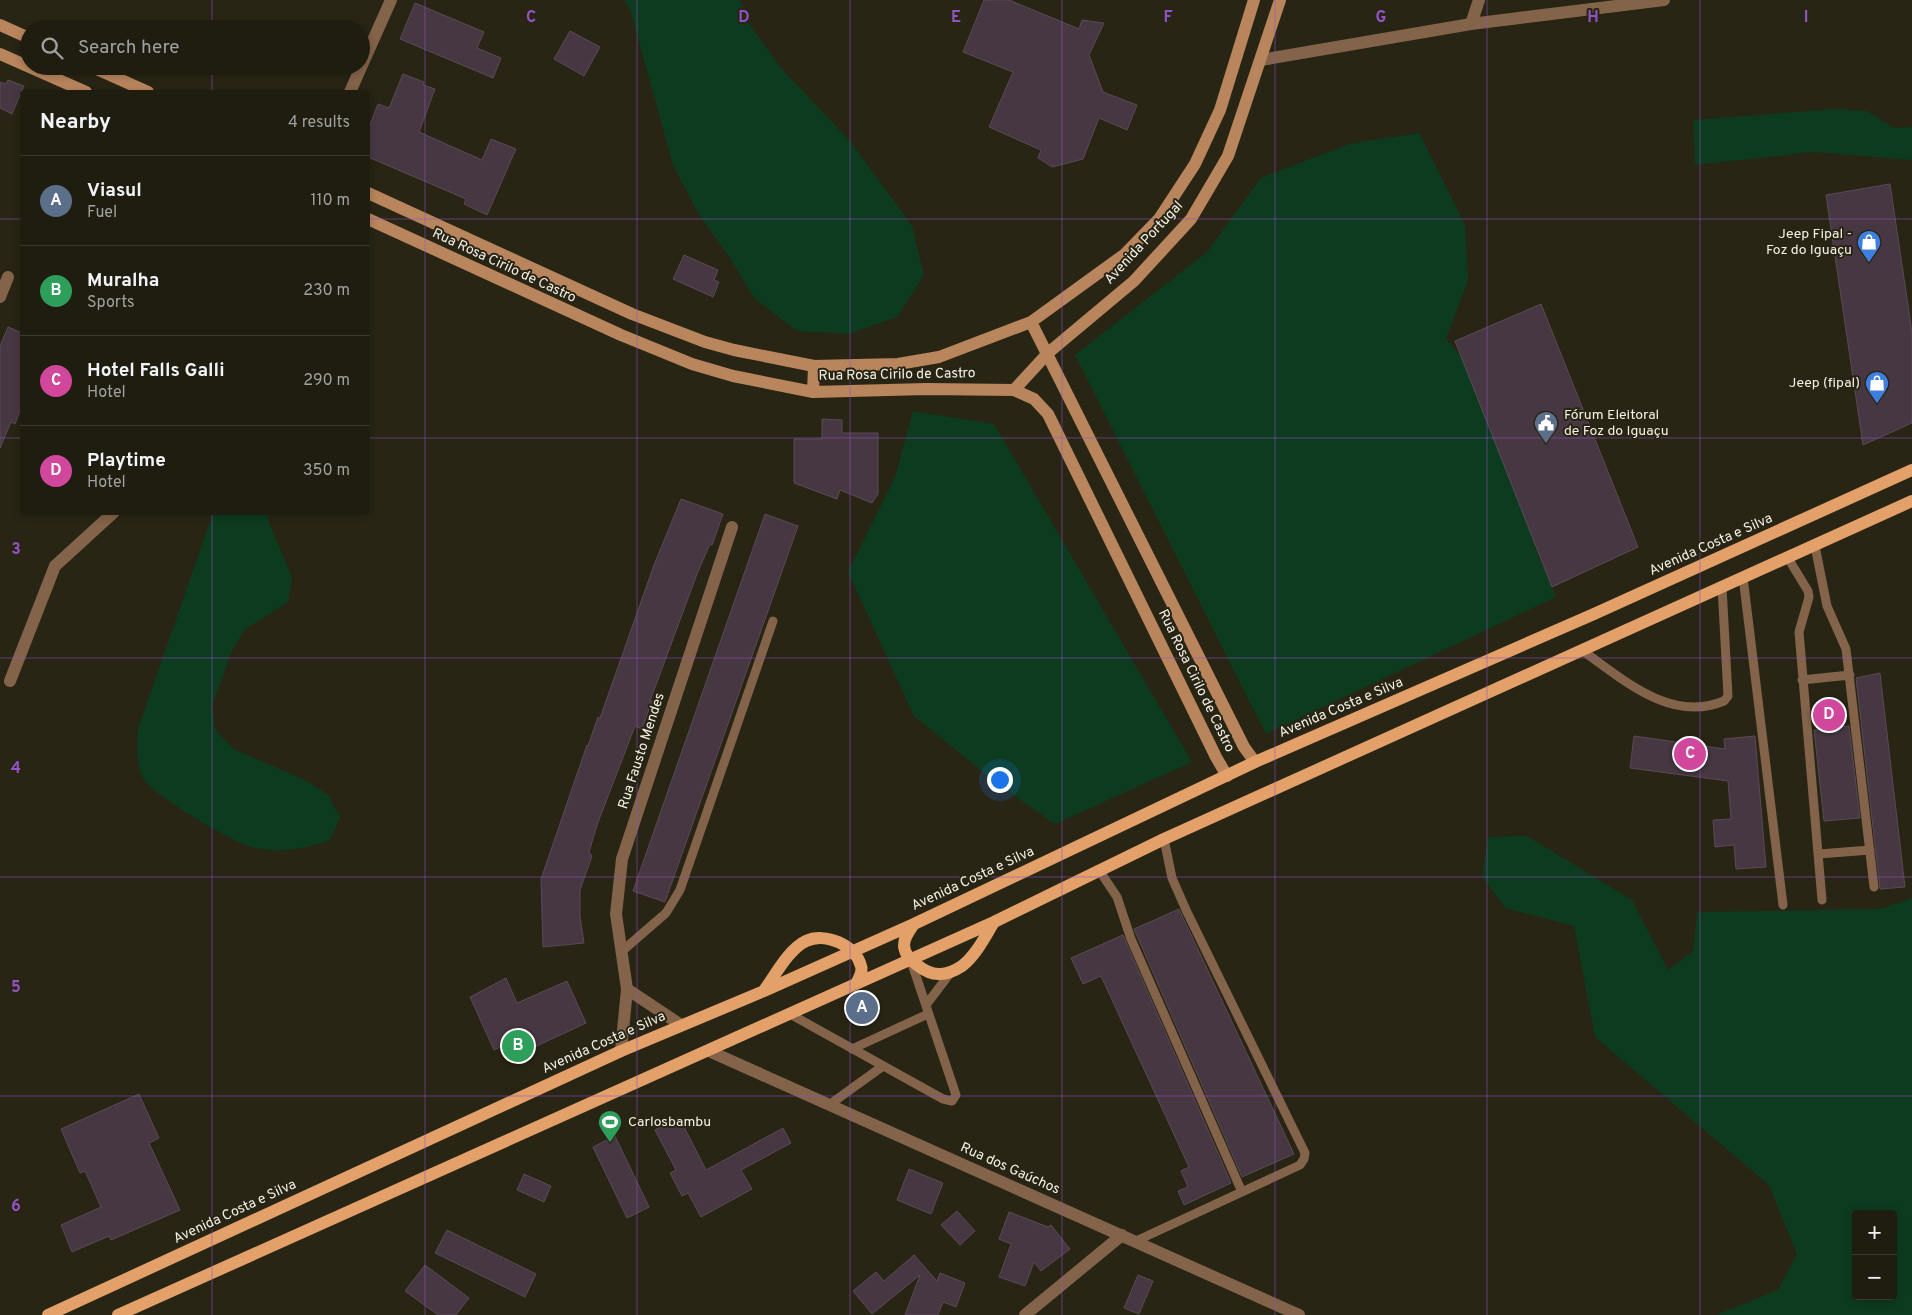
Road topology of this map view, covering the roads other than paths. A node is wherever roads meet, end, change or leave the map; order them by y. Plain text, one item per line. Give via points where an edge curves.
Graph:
1 (391, 0) edge
2 (1254, 0) edge
3 (1280, 0) edge
4 (1478, 0) edge
5 (1664, 0) edge
6 (1471, 24) junction
7 (0, 25) edge
8 (20, 34) edge
9 (370, 47) edge
10 (0, 54) edge
11 (1261, 60) junction
12 (20, 63) edge
13 (48, 75) edge
14 (110, 75) edge
15 (358, 75) edge
16 (81, 90) edge
17 (144, 90) edge
18 (351, 90) edge
19 (370, 194) edge
20 (370, 221) edge
21 (8, 277) dead end
22 (0, 297) edge
23 (632, 314) junction
24 (1031, 322) junction
25 (621, 336) junction
26 (1048, 353) junction
27 (814, 366) junction
28 (1014, 390) junction
29 (813, 392) junction
30 (1912, 470) edge
31 (1912, 501) edge
32 (111, 515) edge
33 (732, 527) dead end
34 (1815, 546) junction
35 (1788, 558) junction
36 (1743, 578) junction
37 (1722, 586) junction
38 (773, 622) dead end
39 (1583, 651) junction
40 (1850, 675) junction
41 (1802, 680) junction
42 (10, 681) dead end
43 (1255, 762) junction
44 (1227, 776) junction
45 (1164, 839) junction
46 (1870, 850) junction
47 (1818, 854) junction
48 (1099, 870) junction
49 (1874, 887) dead end
50 (1822, 900) dead end
51 (1783, 905) dead end
52 (994, 922) junction
53 (914, 924) junction
54 (853, 951) junction
55 (622, 952) junction
56 (910, 960) junction
57 (951, 972) junction
58 (856, 984) junction
59 (627, 989) junction
60 (764, 991) junction
61 (927, 1010) junction
62 (790, 1014) junction
63 (681, 1026) junction
64 (852, 1049) junction
65 (621, 1051) junction
66 (709, 1051) junction
67 (882, 1066) junction
68 (829, 1105) junction
69 (1242, 1192) junction
70 (1122, 1235) junction
71 (1136, 1241) junction
72 (48, 1315) edge
73 (118, 1315) edge
74 (1025, 1315) edge
75 (1299, 1315) edge

1 - 9 street
2 - 24 main road, Avenida Portugal via 1220,110 1195,164 1159,219 1125,254
3 - 11 main road, Avenida Portugal
4 - 6 street
5 - 6 street
6 - 11 street
7 - 8 main road
10 - 12 main road
11 - 26 main road, Avenida Portugal via 1228,156 1191,219 1134,281
13 - 16 main road
14 - 17 main road
15 - 18 street
19 - 23 main road, Avenida Portugal
20 - 25 main road, Rua Rosa Cirilo de Castro
21 - 22 street
23 - 25 main road
23 - 27 main road, Avenida Portugal via 734,350
24 - 26 main road
24 - 27 main road, Avenida Portugal via 939,357 898,364
25 - 29 main road, Rua Rosa Cirilo de Castro via 708,369
26 - 28 main road, Avenida Portugal
26 - 43 main road via 1244,747
27 - 29 main road
28 - 29 main road, Rua Rosa Cirilo de Castro
28 - 44 main road, Rua Rosa Cirilo de Castro via 1034,399 1048,414
30 - 43 main road, Avenida Costa e Silva
31 - 34 main road
32 - 42 street via 55,566
33 - 55 street, Rua Fausto Mendes via 622,859 616,914
34 - 35 main road
34 - 40 lane via 1827,606 1843,640
35 - 36 main road
35 - 41 lane via 1808,597 1800,632
36 - 37 main road
36 - 51 lane
37 - 39 main road
37 - 39 lane via 1728,696 1724,701 1688,706 1667,703 1637,690
38 - 55 lane via 680,890 666,913
39 - 45 main road
40 - 41 lane
40 - 46 lane
41 - 47 lane
43 - 44 main road, Avenida Costa e Silva
44 - 53 main road, Avenida Costa e Silva
45 - 48 main road
45 - 69 lane via 1172,878 1187,912 1305,1152 1300,1165
46 - 47 lane
46 - 49 lane
47 - 50 lane
48 - 52 main road
48 - 69 lane via 1116,897 1131,939
52 - 56 main road
52 - 57 main road via 973,955
53 - 54 main road, Avenida Costa e Silva
53 - 56 main road via 904,947
54 - 58 main road via 862,972
54 - 60 main road, Avenida Costa e Silva
54 - 60 main road via 832,940 806,941 787,958
55 - 59 street, Rua Fausto Mendes
56 - 57 main road via 938,974
56 - 58 main road
56 - 61 lane
57 - 61 lane
58 - 62 main road
59 - 63 street
59 - 65 street, Rua Fausto Mendes
60 - 63 main road, Avenida Costa e Silva
61 - 64 lane
61 - 67 lane via 956,1095 952,1101
62 - 64 lane
62 - 66 main road
63 - 65 main road, Avenida Costa e Silva
64 - 67 lane
65 - 72 main road, Avenida Costa e Silva
66 - 68 street, Rua dos Gaúchos
66 - 73 main road
67 - 68 lane
68 - 70 street, Rua dos Gaúchos
69 - 71 lane
70 - 71 street, Rua dos Gaúchos
70 - 74 street
71 - 75 street, Rua dos Gaúchos

